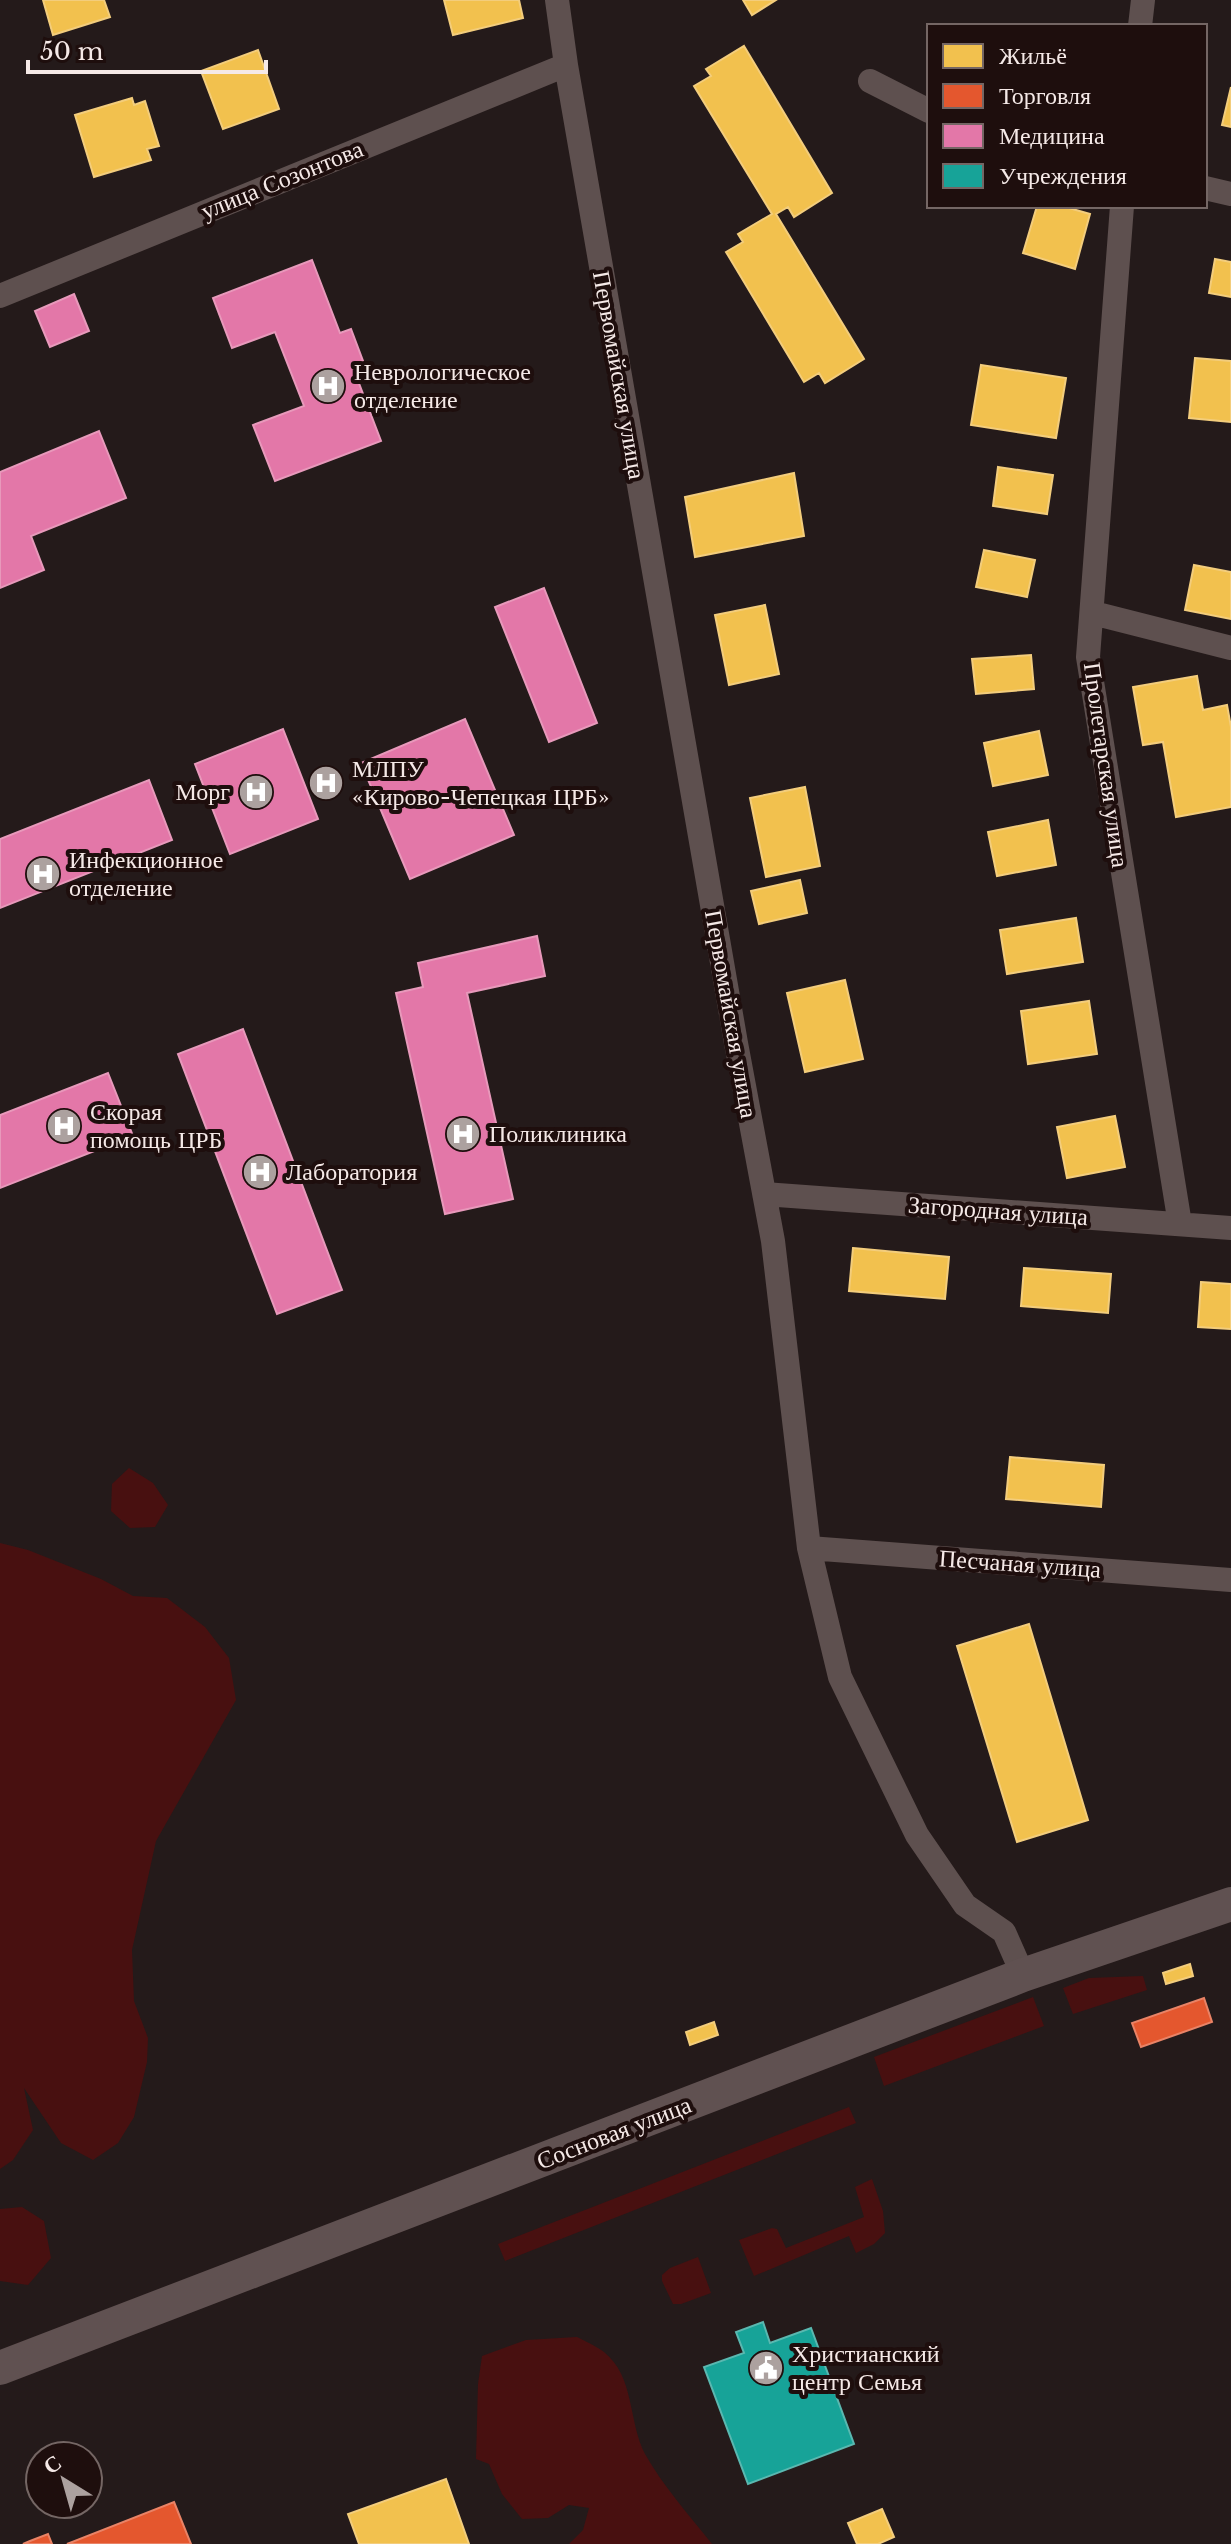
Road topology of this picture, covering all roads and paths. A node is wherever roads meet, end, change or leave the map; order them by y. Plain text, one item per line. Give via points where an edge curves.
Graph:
1 (557, 0) edge
2 (1143, 0) edge
3 (1140, 24) edge
4 (566, 65) junction
5 (870, 81) dead end
6 (927, 110) edge
7 (1207, 188) edge
8 (1231, 194) edge
9 (1122, 208) edge
10 (0, 296) edge
11 (1093, 613) junction
12 (1231, 648) edge
13 (764, 1194) junction
14 (1180, 1224) junction
15 (1231, 1228) edge
16 (809, 1548) junction
17 (1231, 1580) edge
18 (1231, 1904) edge
19 (1023, 1975) junction
20 (0, 2368) edge

1 - 4 street, Первомайская улица
2 - 3 street
4 - 10 street, улица Созонтова
4 - 13 street, Первомайская улица
5 - 6 street
7 - 8 street
9 - 11 street, Пролетарская улица
11 - 12 street
11 - 14 street, Пролетарская улица via 1088,657
13 - 14 street, Загородная улица
13 - 16 street, Первомайская улица
14 - 15 street, Загородная улица
16 - 17 street, Песчаная улица
16 - 19 street, Первомайская улица via 840,1677 917,1835 965,1905 1004,1932
18 - 19 street, Сосновая улица
19 - 20 street, Сосновая улица

